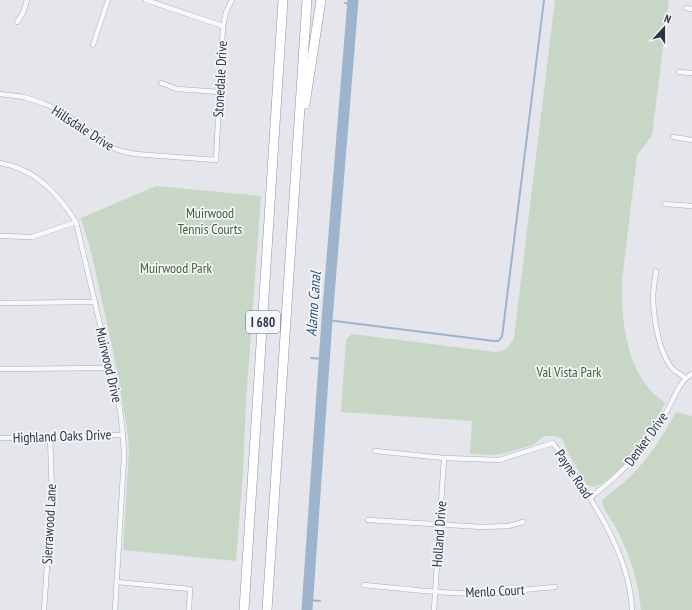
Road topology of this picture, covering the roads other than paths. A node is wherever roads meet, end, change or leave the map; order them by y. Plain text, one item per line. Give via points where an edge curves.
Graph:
1 (27, 0) edge
2 (108, 0) edge
3 (146, 0) edge
4 (232, 0) edge
5 (283, 0) edge
6 (307, 0) edge
7 (321, 0) edge
8 (686, 8) dead end
9 (692, 8) edge
10 (17, 22) dead end
11 (223, 26) junction
12 (93, 45) dead end
13 (679, 72) dead end
14 (692, 74) edge
15 (161, 83) dead end
16 (220, 92) junction
17 (0, 94) edge
18 (298, 130) junction
19 (673, 138) dead end
20 (692, 140) edge
21 (216, 160) joint
22 (0, 163) edge
23 (665, 204) dead end
24 (692, 206) edge
25 (76, 222) junction
26 (0, 236) edge
27 (656, 271) dead end
28 (95, 302) junction
29 (0, 303) edge
30 (110, 368) junction
31 (0, 369) edge
32 (692, 374) edge
33 (685, 378) junction
34 (123, 435) junction
35 (50, 437) junction
36 (0, 438) edge
37 (375, 451) dead end
38 (444, 458) junction
39 (591, 497) junction
40 (368, 520) dead end
41 (523, 522) dead end
42 (439, 524) junction
43 (117, 582) junction
44 (364, 585) dead end
45 (555, 588) dead end
46 (435, 592) junction
47 (44, 610) edge
48 (115, 610) edge
49 (189, 610) edge
50 (244, 610) edge
51 (267, 610) edge
52 (434, 610) edge
53 (632, 610) edge

1 - 10 street
2 - 12 street
3 - 11 street
4 - 11 street, Stonedale Drive
5 - 50 highway, I 680
6 - 18 highway, I 680
7 - 18 highway via 304,110
8 - 9 street
11 - 16 street, Stonedale Drive
13 - 14 street
15 - 16 street via 177,89
16 - 21 street, Stonedale Drive
17 - 21 street, Hillsdale Drive via 24,97 63,112 110,147 121,151
18 - 51 highway, I 680
19 - 20 street
22 - 25 street, Muirwood Drive via 24,170 46,184 63,202
23 - 24 street
25 - 26 street via 32,237
25 - 28 street, Muirwood Drive
27 - 33 street via 654,315 661,346 674,370
28 - 29 street
28 - 30 street, Muirwood Drive
30 - 31 street
30 - 34 street, Muirwood Drive
32 - 33 street
33 - 39 street, Denker Drive via 664,417 643,448 623,470
34 - 35 street, Highland Oaks Drive
34 - 43 street, Muirwood Drive
35 - 36 street, Highland Oaks Drive
35 - 47 street, Sierrawood Lane via 52,493
37 - 38 street
38 - 39 street, Payne Road via 499,460 554,443
38 - 42 street, Holland Drive
39 - 53 street, Payne Road via 622,563 628,581
40 - 42 street
41 - 42 street via 508,526 482,527
42 - 46 street, Holland Drive
43 - 48 street, Muirwood Drive
43 - 49 street via 190,589
44 - 46 street, Menlo Court
45 - 46 street, Menlo Court via 494,593
46 - 52 street, Holland Drive

